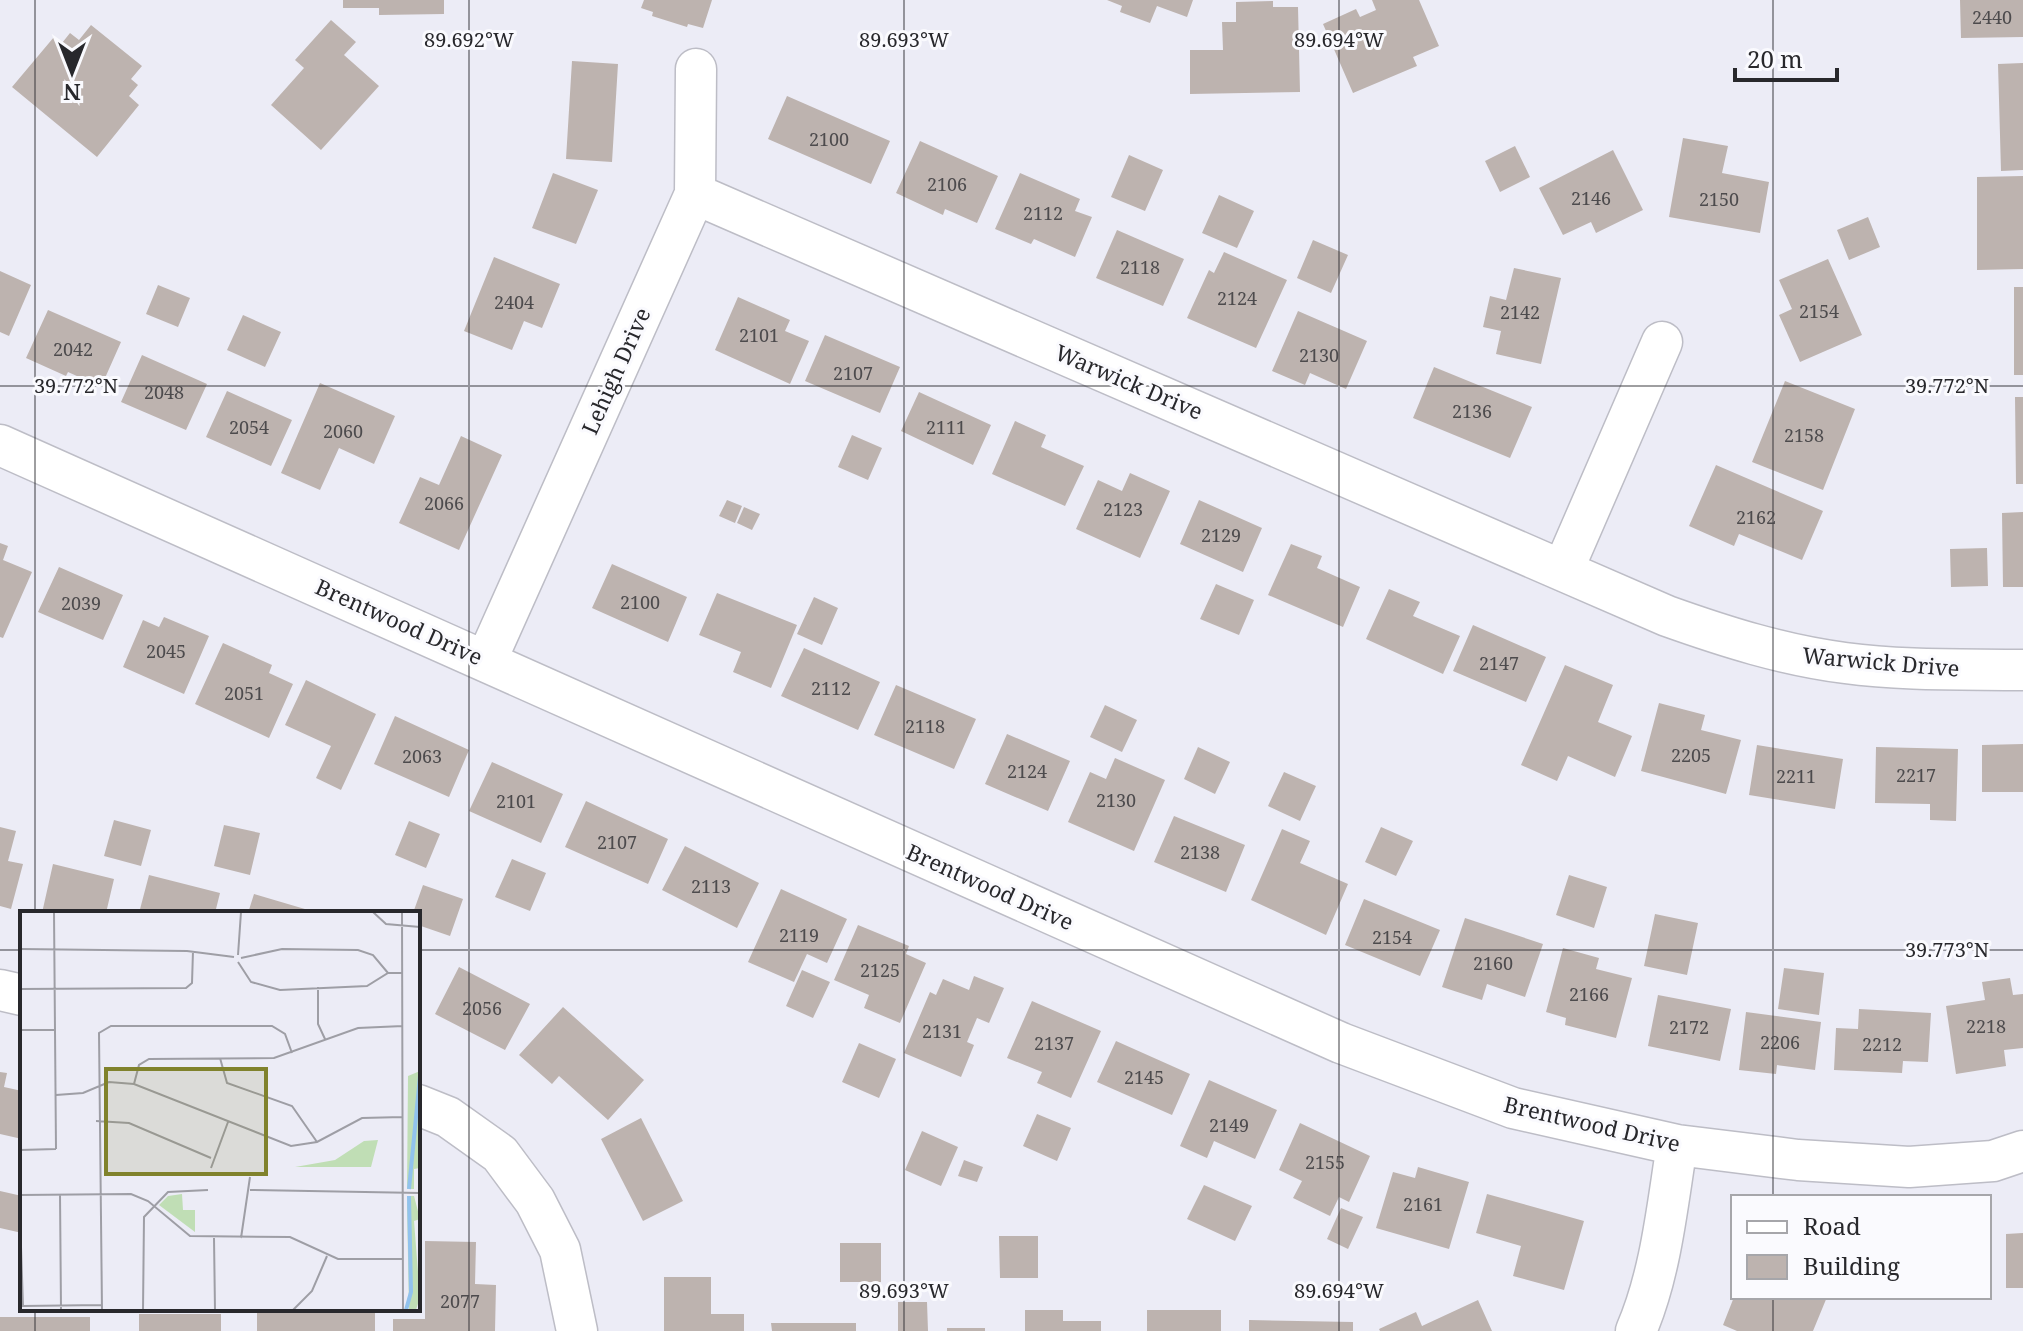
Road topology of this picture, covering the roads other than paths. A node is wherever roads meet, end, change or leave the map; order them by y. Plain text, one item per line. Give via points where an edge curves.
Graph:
1 (696, 69) dead end
2 (695, 194) junction
3 (1662, 342) dead end
4 (0, 445) edge
5 (1563, 570) junction
6 (486, 661) junction
7 (2023, 670) edge
8 (0, 990) edge
9 (20, 995) edge
10 (420, 1106) edge
11 (1677, 1145) junction
12 (2023, 1151) edge
13 (577, 1331) edge
14 (1636, 1331) edge

1 - 2 street, Lehigh Drive
2 - 5 street, Warwick Drive
2 - 6 street, Lehigh Drive
3 - 5 street
4 - 6 street, Brentwood Drive
5 - 7 street, Warwick Drive via 1707,631 1799,656 1907,669
6 - 11 street, Brentwood Drive via 1341,1043 1513,1108
8 - 9 street
10 - 13 street via 448,1117 500,1154 535,1201 560,1250
11 - 12 street, Brentwood Drive via 1909,1167 1993,1161
11 - 14 street via 1657,1262

